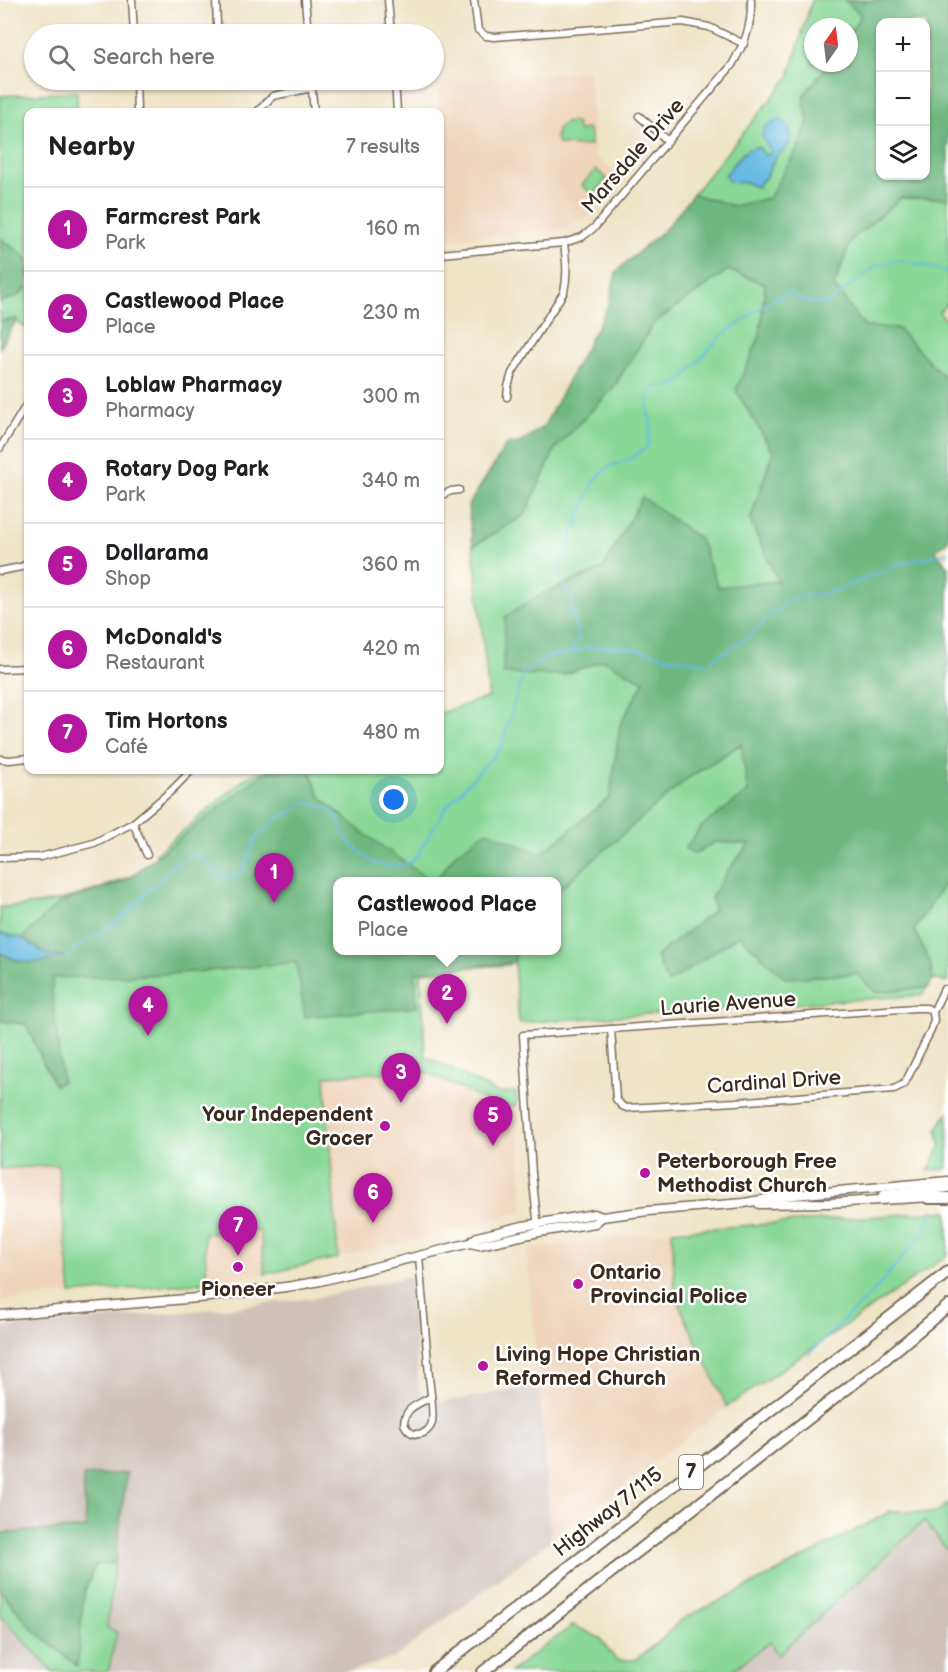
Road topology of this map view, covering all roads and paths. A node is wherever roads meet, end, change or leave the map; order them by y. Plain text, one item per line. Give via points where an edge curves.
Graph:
1 (132, 0) edge
2 (216, 0) edge
3 (305, 0) edge
4 (388, 0) edge
5 (474, 0) edge
6 (751, 0) edge
7 (133, 24) edge
8 (217, 24) edge
9 (307, 24) edge
10 (390, 24) edge
11 (744, 44) junction
12 (136, 90) edge
13 (302, 90) edge
14 (312, 90) edge
15 (395, 90) edge
16 (137, 108) edge
17 (260, 108) edge
18 (314, 108) edge
19 (397, 108) edge
20 (639, 116) dead end
21 (668, 141) junction
22 (564, 243) junction
23 (444, 254) edge
24 (507, 397) dead end
25 (24, 409) edge
26 (0, 448) edge
27 (459, 490) dead end
28 (444, 494) edge
29 (24, 565) edge
30 (0, 571) edge
31 (24, 668) edge
32 (0, 669) edge
33 (24, 758) edge
34 (0, 759) edge
35 (188, 774) edge
36 (132, 823) junction
37 (147, 855) dead end
38 (0, 858) edge
39 (944, 989) dead end
40 (933, 1012) junction
41 (611, 1029) junction
42 (948, 1181) edge
43 (948, 1188) edge
44 (948, 1197) edge
45 (928, 1198) joint
46 (744, 1203) junction
47 (829, 1203) junction
48 (538, 1228) junction
49 (419, 1255) junction
50 (948, 1272) edge
51 (948, 1306) edge
52 (948, 1313) edge
53 (0, 1315) edge
54 (914, 1336) junction
55 (431, 1397) junction
56 (434, 1672) edge
57 (483, 1672) edge

1 - 7 street
2 - 8 street
3 - 9 street
4 - 10 street
5 - 11 street via 478,30 486,36 684,22 709,27
6 - 11 street, Marsdale Drive via 750,27
11 - 21 street, Marsdale Drive via 732,65
12 - 16 street
13 - 17 street via 273,96
14 - 18 street
15 - 19 street
20 - 21 street
21 - 22 street, Marsdale Drive via 595,227
22 - 23 street, Marsdale Drive
22 - 24 street via 564,292 512,373
25 - 26 street
27 - 28 street
29 - 30 street
31 - 32 street
33 - 34 street
35 - 36 street
36 - 37 street
36 - 38 street via 94,843 40,857
39 - 40 street, Cardinal Drive
40 - 41 street, Laurie Avenue via 916,1008
40 - 41 street, Cardinal Drive via 930,1032 908,1077 894,1089 703,1104 622,1106 615,1094
41 - 48 street, Laurie Avenue via 523,1035
42 - 46 main road
43 - 47 main road
44 - 45 highway
45 - 47 main road
46 - 47 main road
46 - 48 main road via 648,1210 602,1217 595,1223
48 - 49 main road via 478,1245 470,1243
49 - 53 main road via 293,1286
49 - 55 street
50 - 56 highway, Highway 7/115 / 7
51 - 54 highway, 7
52 - 54 highway
54 - 57 highway, 7
55 - 55 street via 405,1416 404,1424 411,1433 426,1432 430,1427

